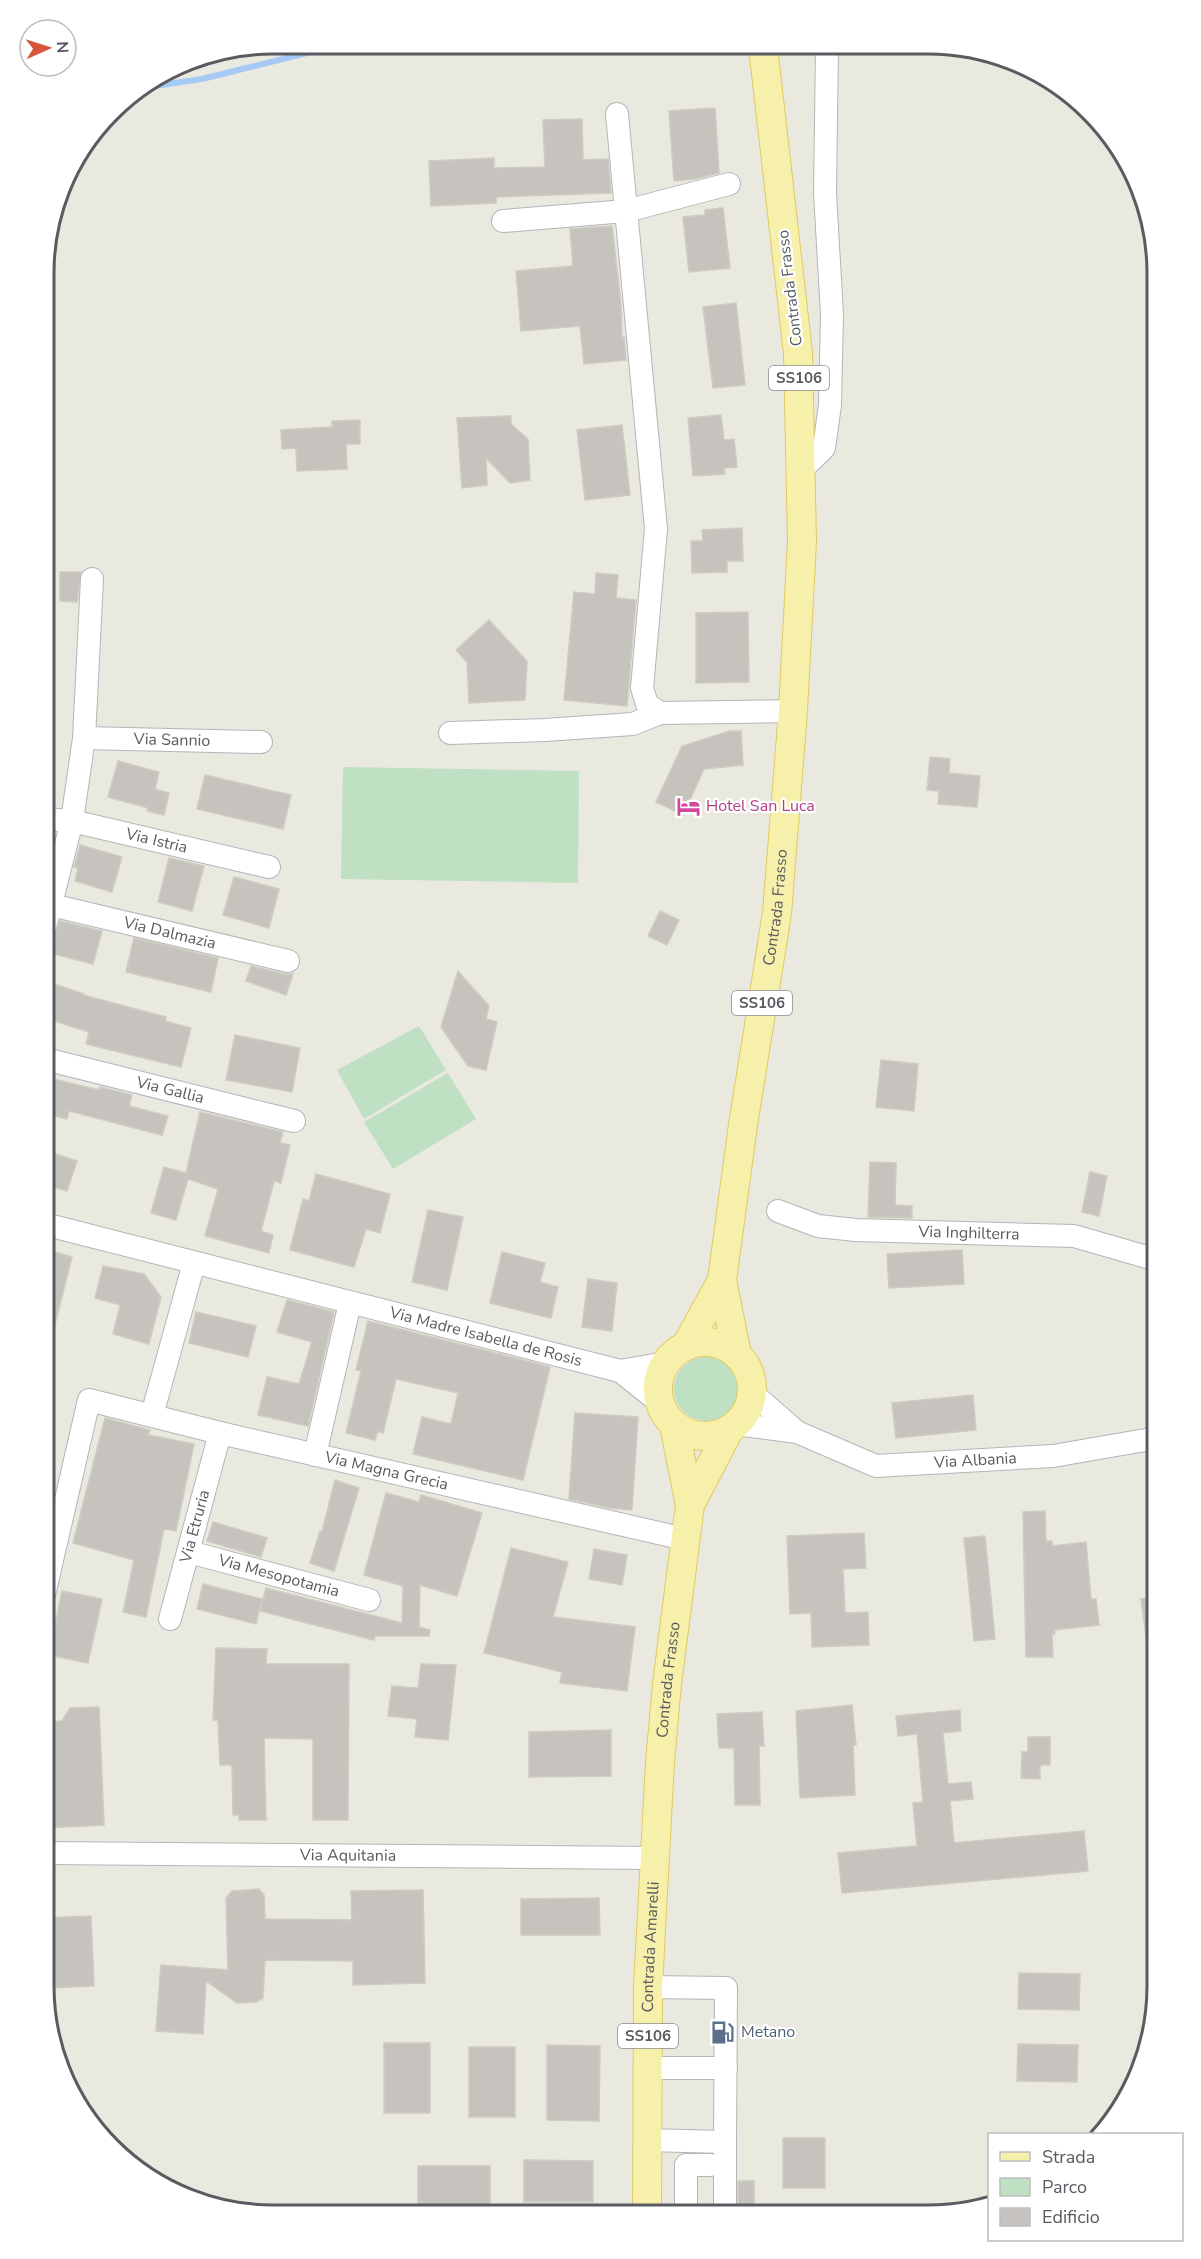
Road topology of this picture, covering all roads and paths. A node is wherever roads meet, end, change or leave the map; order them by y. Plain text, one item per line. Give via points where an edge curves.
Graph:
1 (764, 54) edge
2 (827, 54) edge
3 (617, 114) dead end
4 (729, 184) dead end
5 (626, 211) junction
6 (503, 221) dead end
7 (801, 470) junction
8 (92, 579) dead end
9 (793, 711) junction
10 (660, 713) junction
11 (450, 733) dead end
12 (84, 738) junction
13 (261, 742) dead end
14 (54, 820) edge
15 (72, 821) junction
16 (269, 867) dead end
17 (54, 892) edge
18 (54, 917) edge
19 (288, 961) dead end
20 (54, 1061) edge
21 (294, 1121) dead end
22 (778, 1211) dead end
23 (54, 1227) edge
24 (1147, 1257) edge
25 (194, 1263) junction
26 (722, 1280) junction
27 (350, 1303) junction
28 (675, 1354) junction
29 (737, 1355) junction
30 (620, 1371) junction
31 (752, 1393) junction
32 (667, 1414) junction
33 (152, 1415) junction
34 (732, 1427) junction
35 (797, 1432) junction
36 (220, 1433) junction
37 (1147, 1440) edge
38 (315, 1455) junction
39 (54, 1502) edge
40 (690, 1505) junction
41 (685, 1539) junction
42 (189, 1552) junction
43 (369, 1600) dead end
44 (170, 1619) dead end
45 (54, 1853) edge
46 (654, 1858) junction
47 (648, 1987) junction
48 (647, 2067) junction
49 (726, 2068) junction
50 (647, 2140) junction
51 (725, 2142) junction
52 (711, 2165) junction
53 (647, 2205) edge
54 (686, 2205) edge
55 (699, 2205) edge
56 (709, 2205) edge
57 (722, 2205) edge

1 - 7 main road, Contrada Frasso / SS106 via 798,353
2 - 7 street, Contrada Frasso via 825,193 832,324 830,405 824,448
3 - 5 street
4 - 5 street
5 - 6 street
5 - 10 street via 657,529 642,688 647,704
7 - 9 main road, Contrada Frasso / SS106 via 802,541
8 - 12 street
9 - 10 street
9 - 26 main road, Contrada Frasso / SS106 via 777,913 742,1125
10 - 11 street via 633,724
12 - 13 street, Via Sannio
12 - 15 street
14 - 15 street, Via Istria
15 - 16 street, Via Istria
15 - 17 street
18 - 19 street, Via Dalmazia
20 - 21 street, Via Gallia
22 - 24 street, Via Inghilterra via 818,1226 856,1230 1074,1236
23 - 25 street, Via Madre Isabella de Rosis
25 - 27 street, Via Madre Isabella de Rosis
25 - 33 street
26 - 28 main road, Contrada Frasso / SS106
26 - 29 main road, Contrada Frasso / SS106
27 - 30 street, Via Madre Isabella de Rosis
27 - 38 street
28 - 29 main road via 699,1342 712,1342
28 - 30 street, Via Madre Isabella de Rosis
28 - 32 main road, SS106 via 659,1375 657,1389
29 - 31 main road, SS106 via 746,1366
30 - 32 street, Via Madre Isabella de Rosis
31 - 34 main road, SS106 via 748,1407
31 - 35 street, Via Albania
32 - 34 main road via 686,1432 699,1436 714,1436
32 - 40 main road, Contrada Frasso / SS106
33 - 36 street, Via Magna Grecia
33 - 39 street, Via Magna Grecia via 89,1400
34 - 35 street, Via Albania
34 - 40 main road, Contrada Frasso / SS106
35 - 37 street, Via Albania via 876,1467 1053,1456
36 - 38 street, Via Magna Grecia
36 - 42 street, Via Etruria
38 - 41 street, Via Magna Grecia
40 - 41 main road, Contrada Frasso / SS106
41 - 46 main road, Contrada Frasso / SS106 via 661,1751
42 - 43 street, Via Mesopotamia
42 - 44 street, Via Etruria
45 - 46 street, Via Aquitania
46 - 47 main road, Contrada Amarelli / SS106
47 - 48 main road, Contrada Amarelli / SS106
47 - 49 street via 726,1988
48 - 49 street
48 - 50 main road, Contrada Amarelli / SS106
49 - 51 street
50 - 51 street
50 - 53 main road, Contrada Amarelli / SS106
51 - 52 street
52 - 54 street via 686,2165
52 - 55 street
52 - 56 street
52 - 57 street

